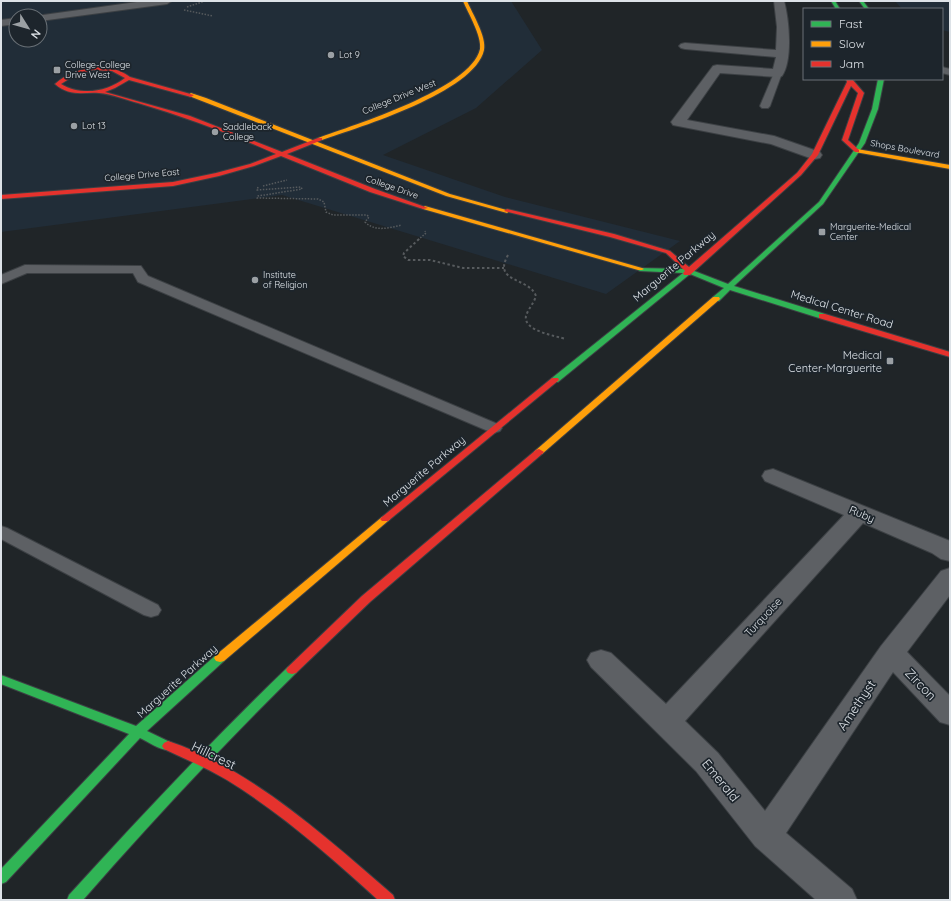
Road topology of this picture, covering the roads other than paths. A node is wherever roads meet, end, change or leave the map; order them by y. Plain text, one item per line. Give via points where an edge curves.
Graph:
1 (167, 1) edge
2 (465, 1) edge
3 (779, 1) edge
4 (48, 17) edge
5 (685, 46) dead end
6 (782, 54) junction
7 (778, 73) junction
8 (128, 78) junction
9 (850, 80) edge
10 (881, 80) edge
11 (97, 91) junction
12 (765, 106) dead end
13 (312, 141) junction
14 (862, 143) junction
15 (857, 151) junction
16 (281, 153) junction
17 (815, 154) junction
18 (950, 160) edge
19 (950, 167) edge
20 (1, 197) edge
21 (689, 271) junction
22 (1, 280) edge
23 (728, 287) junction
24 (950, 355) edge
25 (494, 428) junction
26 (774, 476) dead end
27 (859, 513) junction
28 (1, 532) edge
29 (950, 553) edge
30 (950, 577) edge
31 (151, 610) dead end
32 (891, 653) junction
33 (601, 660) dead end
34 (1, 679) edge
35 (950, 714) edge
36 (667, 722) junction
37 (138, 732) junction
38 (200, 762) junction
39 (766, 836) junction
40 (1, 878) edge
41 (74, 900) edge
42 (388, 900) edge
43 (840, 900) edge

1 - 4 street
2 - 13 street, College Drive West via 476,25 482,50 477,62 462,78 440,92 407,106
3 - 6 street
5 - 6 street
6 - 7 street
7 - 12 lane
7 - 17 street via 717,68 678,122 774,140
8 - 11 street, College Drive via 122,84
8 - 11 street, College Drive via 121,71 92,70 68,75 58,84 65,90
8 - 13 street, College Drive via 204,99
9 - 15 street via 861,93 845,140
9 - 17 street, Marguerite Parkway
10 - 14 street via 875,109
11 - 16 street, College Drive via 197,119
13 - 16 street, College Drive West
13 - 21 street, College Drive via 448,195 488,207 612,235 668,252
14 - 15 street
14 - 18 street, Shops Boulevard
15 - 19 street, Shops Boulevard
15 - 23 street via 821,203
16 - 20 street, College Drive East via 252,165 173,184
16 - 21 street, College Drive via 381,195 458,219 644,270
17 - 21 street, Marguerite Parkway via 799,174
21 - 23 street, College Drive
21 - 25 street, Marguerite Parkway
22 - 25 lane via 25,270 137,269 143,280
23 - 24 street, Medical Center Road
23 - 38 street via 366,599 248,712
25 - 37 street, Marguerite Parkway via 196,677
26 - 27 street, Ruby
27 - 29 street, Ruby
27 - 36 street, Turquoise
28 - 31 lane
30 - 32 street, Amethyst
32 - 35 street, Zircon
32 - 39 street, Amethyst
33 - 36 street, Emerald
34 - 37 street, Hillcrest
36 - 39 street, Emerald via 707,762
37 - 38 street, Hillcrest
37 - 40 street, Marguerite Parkway
38 - 41 street
38 - 42 street, Hillcrest via 259,794 338,856
39 - 43 street, Emerald

